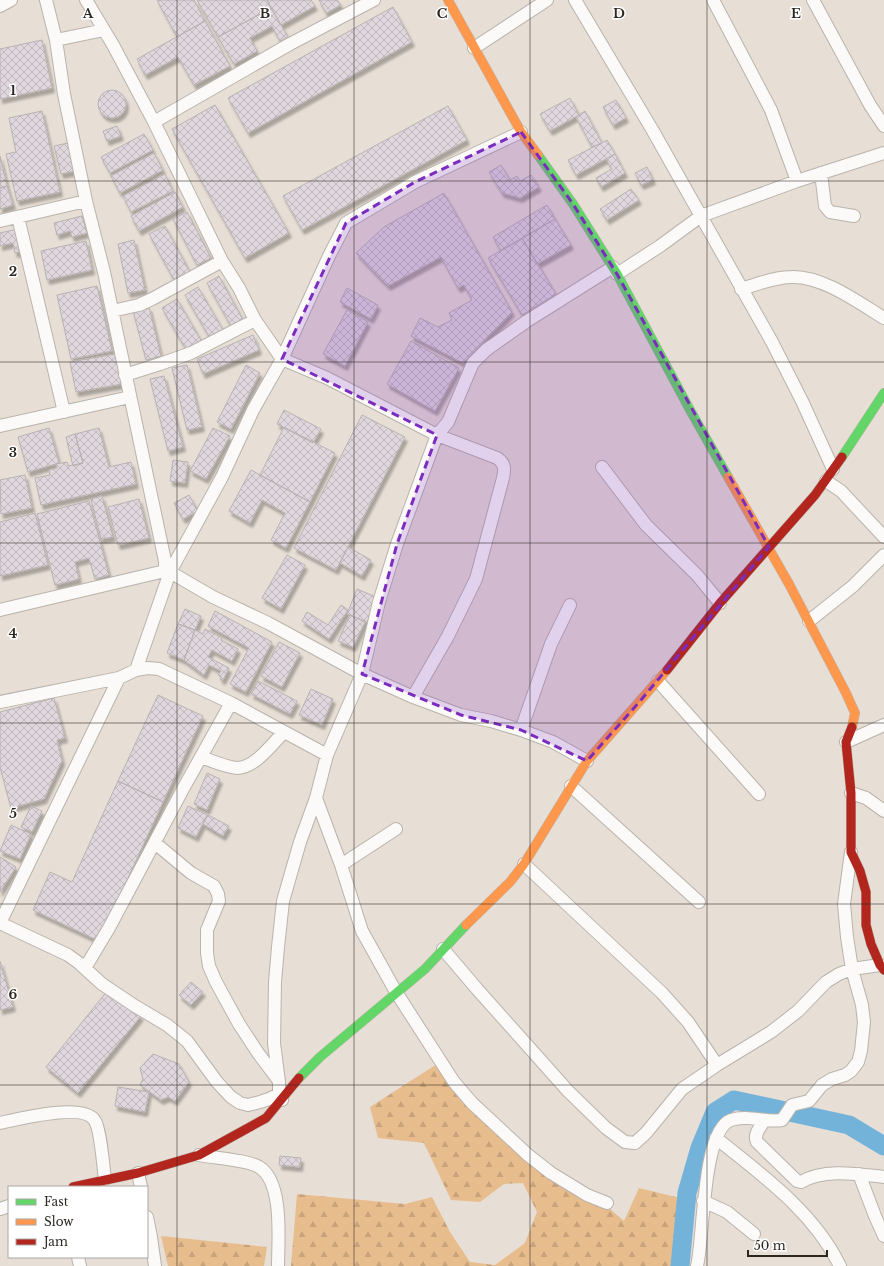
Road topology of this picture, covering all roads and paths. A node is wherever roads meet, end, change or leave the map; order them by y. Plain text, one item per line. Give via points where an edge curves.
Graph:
1 (11, 0) edge
2 (46, 0) edge
3 (86, 0) edge
4 (374, 0) edge
5 (448, 0) edge
6 (547, 0) edge
7 (574, 0) edge
8 (713, 0) edge
9 (813, 0) edge
10 (0, 6) edge
11 (104, 30) junction
12 (56, 40) junction
13 (474, 48) junction
14 (154, 122) junction
15 (884, 126) edge
16 (521, 132) junction
17 (884, 153) edge
18 (821, 173) junction
19 (797, 181) junction
20 (86, 201) junction
21 (18, 216) junction
22 (702, 216) junction
23 (854, 216) dead end
24 (0, 220) edge
25 (222, 261) junction
26 (615, 270) junction
27 (741, 289) junction
28 (112, 311) junction
29 (884, 318) edge
30 (255, 320) junction
31 (282, 359) junction
32 (125, 375) junction
33 (884, 393) edge
34 (130, 397) junction
35 (64, 412) junction
36 (0, 426) edge
37 (437, 434) junction
38 (602, 467) dead end
39 (833, 470) junction
40 (826, 480) junction
41 (884, 537) edge
42 (769, 547) junction
43 (884, 555) edge
44 (167, 572) junction
45 (720, 602) junction
46 (570, 605) dead end
47 (0, 610) edge
48 (808, 621) junction
49 (136, 670) junction
50 (362, 674) junction
51 (119, 678) junction
52 (658, 681) junction
53 (413, 697) junction
54 (0, 702) edge
55 (231, 703) junction
56 (884, 725) edge
57 (521, 730) junction
58 (284, 732) junction
59 (846, 742) junction
60 (327, 755) junction
61 (201, 758) junction
62 (587, 761) junction
63 (571, 786) junction
64 (851, 793) junction
65 (759, 794) dead end
66 (316, 798) junction
67 (884, 810) edge
68 (396, 829) dead end
69 (155, 843) junction
70 (852, 852) junction
71 (524, 864) junction
72 (341, 865) junction
73 (699, 902) dead end
74 (0, 923) edge
75 (443, 950) junction
76 (85, 968) junction
77 (882, 968) edge
78 (852, 969) junction
79 (396, 992) junction
80 (717, 1066) junction
81 (280, 1092) junction
82 (765, 1120) junction
83 (0, 1123) edge
84 (716, 1138) junction
85 (199, 1155) junction
86 (138, 1172) junction
87 (859, 1174) junction
88 (884, 1177) edge
89 (105, 1179) junction
90 (77, 1186) edge
91 (141, 1186) edge
92 (704, 1200) junction
93 (607, 1203) dead end
94 (148, 1221) edge
95 (754, 1234) dead end
96 (884, 1236) edge
97 (155, 1266) edge
98 (278, 1266) edge
99 (697, 1266) edge
100 (840, 1266) edge

1 - 10 street
2 - 12 street
3 - 11 street
4 - 14 street via 290,44
5 - 13 street
6 - 13 street
7 - 22 street
8 - 19 street via 771,110
9 - 15 street
11 - 12 street
11 - 14 street
12 - 20 street via 64,94
13 - 16 street
14 - 25 street
16 - 26 street via 573,204
16 - 31 street via 415,182 346,223
17 - 18 street
18 - 19 street
18 - 23 street via 827,210
19 - 22 street
20 - 21 street
20 - 28 street
21 - 24 street
21 - 35 street
22 - 26 street via 660,246
22 - 27 street
25 - 28 street via 146,302
25 - 30 street
26 - 37 street via 528,321 486,350 473,363 448,422
26 - 42 street via 690,410
27 - 29 street via 779,278 808,279 835,289
27 - 39 street via 802,401
28 - 32 street
30 - 31 street
30 - 32 street via 191,353
31 - 37 street via 327,378
31 - 44 street via 253,410 222,477
32 - 34 street
33 - 39 street
34 - 35 street
34 - 44 street
35 - 36 street
37 - 50 street via 397,544 379,602
37 - 53 street via 497,458 505,469 476,579 448,636
38 - 45 street via 646,525 697,575
39 - 40 street
40 - 41 street via 841,491
40 - 42 street via 800,514
42 - 45 street
42 - 48 street
43 - 48 street via 853,586
44 - 47 street
44 - 49 street
44 - 50 street
45 - 52 street
46 - 57 street via 551,644
48 - 59 street via 846,692 854,713 854,722
49 - 51 street
49 - 55 street via 159,669
50 - 53 street
50 - 60 street
51 - 54 street
51 - 74 street
52 - 62 street
52 - 65 street
53 - 57 street via 461,715
55 - 58 street
55 - 61 street
56 - 59 street
57 - 62 street via 552,742
58 - 60 street
58 - 61 street via 256,761 245,766 237,768
59 - 64 street
60 - 66 street
61 - 69 street
62 - 63 street
63 - 71 street
63 - 73 street
64 - 67 street via 866,798
64 - 70 street
66 - 72 street
66 - 81 street via 283,901 275,982 274,1043
68 - 72 street
69 - 76 street
69 - 81 street via 191,873 214,886 219,901 207,930 209,966 239,1024
70 - 77 street via 866,892 866,925
70 - 78 street via 844,904
71 - 75 street via 510,882
71 - 80 street via 662,993 688,1022
72 - 79 street via 362,931
74 - 76 street via 68,955
75 - 79 street via 425,969
75 - 80 street via 568,1091 606,1128 625,1142 635,1143 682,1089
76 - 81 street via 102,984 176,1032 217,1082 240,1103 248,1105 260,1102
77 - 78 street
78 - 80 street via 826,982 793,1016
78 - 82 street via 864,1022 858,1062 845,1075 822,1085 809,1101 794,1104 784,1118
79 - 81 street
79 - 93 street via 441,1064 472,1103 551,1173 586,1195
81 - 85 street via 266,1118
82 - 84 street via 729,1120
82 - 87 street via 755,1139 797,1181 835,1173
83 - 89 street via 57,1113 88,1115 95,1120 98,1128
84 - 92 street
84 - 100 street via 785,1196 827,1243
85 - 86 street
85 - 98 street via 251,1164 268,1176 274,1188 279,1215
86 - 89 street
86 - 91 street
87 - 88 street
87 - 96 street
89 - 90 street
92 - 95 street via 727,1212
92 - 99 street
94 - 97 street

